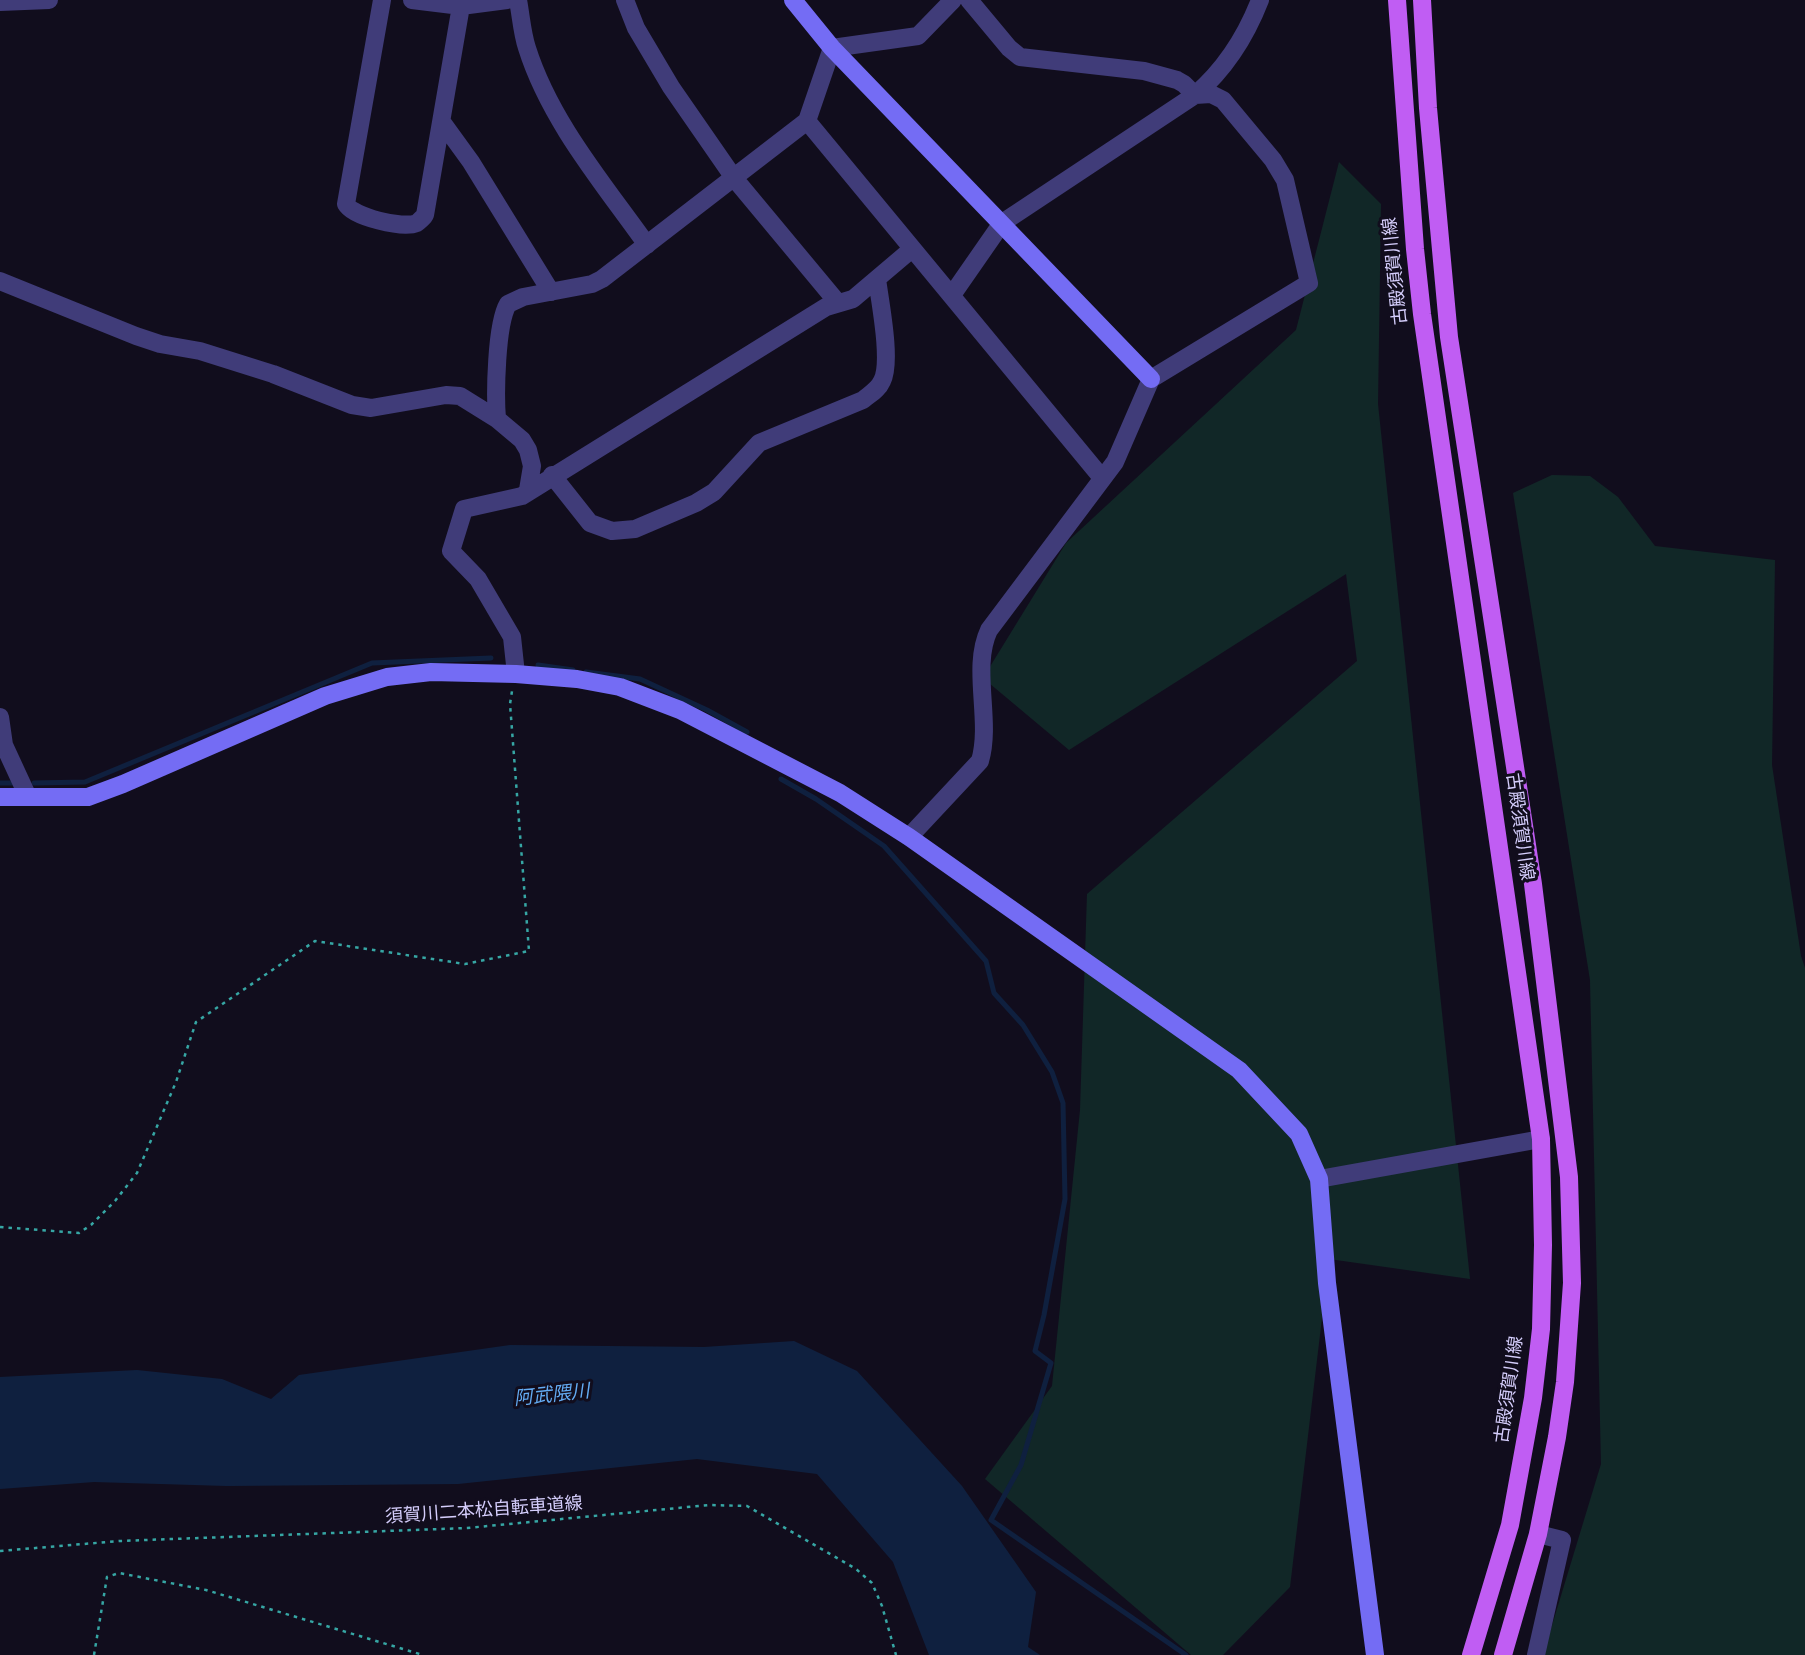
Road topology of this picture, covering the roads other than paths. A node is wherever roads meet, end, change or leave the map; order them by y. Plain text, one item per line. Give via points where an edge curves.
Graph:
1 (49, 0) edge
2 (382, 0) edge
3 (412, 0) edge
4 (507, 0) edge
5 (518, 0) edge
6 (625, 0) edge
7 (793, 0) edge
8 (953, 0) edge
9 (969, 0) edge
10 (1260, 0) edge
11 (1397, 0) edge
12 (1422, 0) edge
13 (0, 2) edge
14 (461, 6) junction
15 (832, 48) junction
16 (1195, 96) junction
17 (807, 121) junction
18 (442, 122) junction
19 (734, 178) junction
20 (1002, 222) junction
21 (647, 246) junction
22 (912, 248) junction
23 (877, 279) junction
24 (0, 281) edge
25 (551, 292) junction
26 (952, 295) junction
27 (838, 303) junction
28 (1151, 379) junction
29 (498, 419) junction
30 (552, 475) junction
31 (1102, 478) junction
32 (528, 490) junction
33 (516, 674) junction
34 (0, 717) edge
35 (0, 797) edge
36 (28, 797) junction
37 (909, 837) junction
38 (1541, 1139) junction
39 (1319, 1179) junction
40 (1538, 1534) junction
41 (1375, 1655) edge
42 (1471, 1655) edge
43 (1503, 1655) edge
44 (1536, 1655) edge

1 - 13 street
2 - 18 street via 346,204 349,209 392,222 417,223 425,215
3 - 14 street
4 - 14 street
5 - 21 street via 527,47 551,104
6 - 19 street via 636,28 671,86
7 - 15 street
8 - 15 street via 918,36
9 - 16 street via 1020,57 1144,71 1177,80
10 - 16 street via 1240,42
11 - 38 main road, 古殿須賀川線 via 1422,314
12 - 40 main road, 古殿須賀川線 via 1449,337 1534,897 1569,1177 1570,1332 1557,1437
14 - 18 street
15 - 17 street
15 - 20 street
16 - 20 street
16 - 28 street via 1210,94 1223,100 1273,160 1285,180 1309,283
17 - 19 street
17 - 22 street
18 - 25 street
19 - 21 street
19 - 27 street
20 - 26 street
20 - 28 street
21 - 25 street via 592,284
22 - 23 street
22 - 26 street
23 - 27 street via 853,299
23 - 30 street via 887,365 875,391 759,443 714,492 696,503 635,529 612,531 590,523
24 - 29 street via 136,336 273,374 352,405 371,408 460,396
25 - 29 street via 523,297 505,309 495,399
26 - 31 street
27 - 30 street
28 - 31 street via 1115,462
29 - 32 street via 528,450
30 - 32 street
31 - 37 street via 989,630 983,642 985,744 980,761
32 - 33 street via 522,496 464,509 451,551 478,579 512,637
33 - 36 street via 431,672 387,677 325,696 88,797
33 - 37 street via 620,687 680,710 840,793
34 - 36 street via 4,745
35 - 36 street
37 - 39 street via 1239,1070 1299,1134
38 - 39 street
38 - 42 main road, 古殿須賀川線 via 1541,1329 1533,1398 1510,1525
39 - 41 street via 1327,1283
40 - 43 main road, 古殿須賀川線
40 - 44 street via 1562,1540

